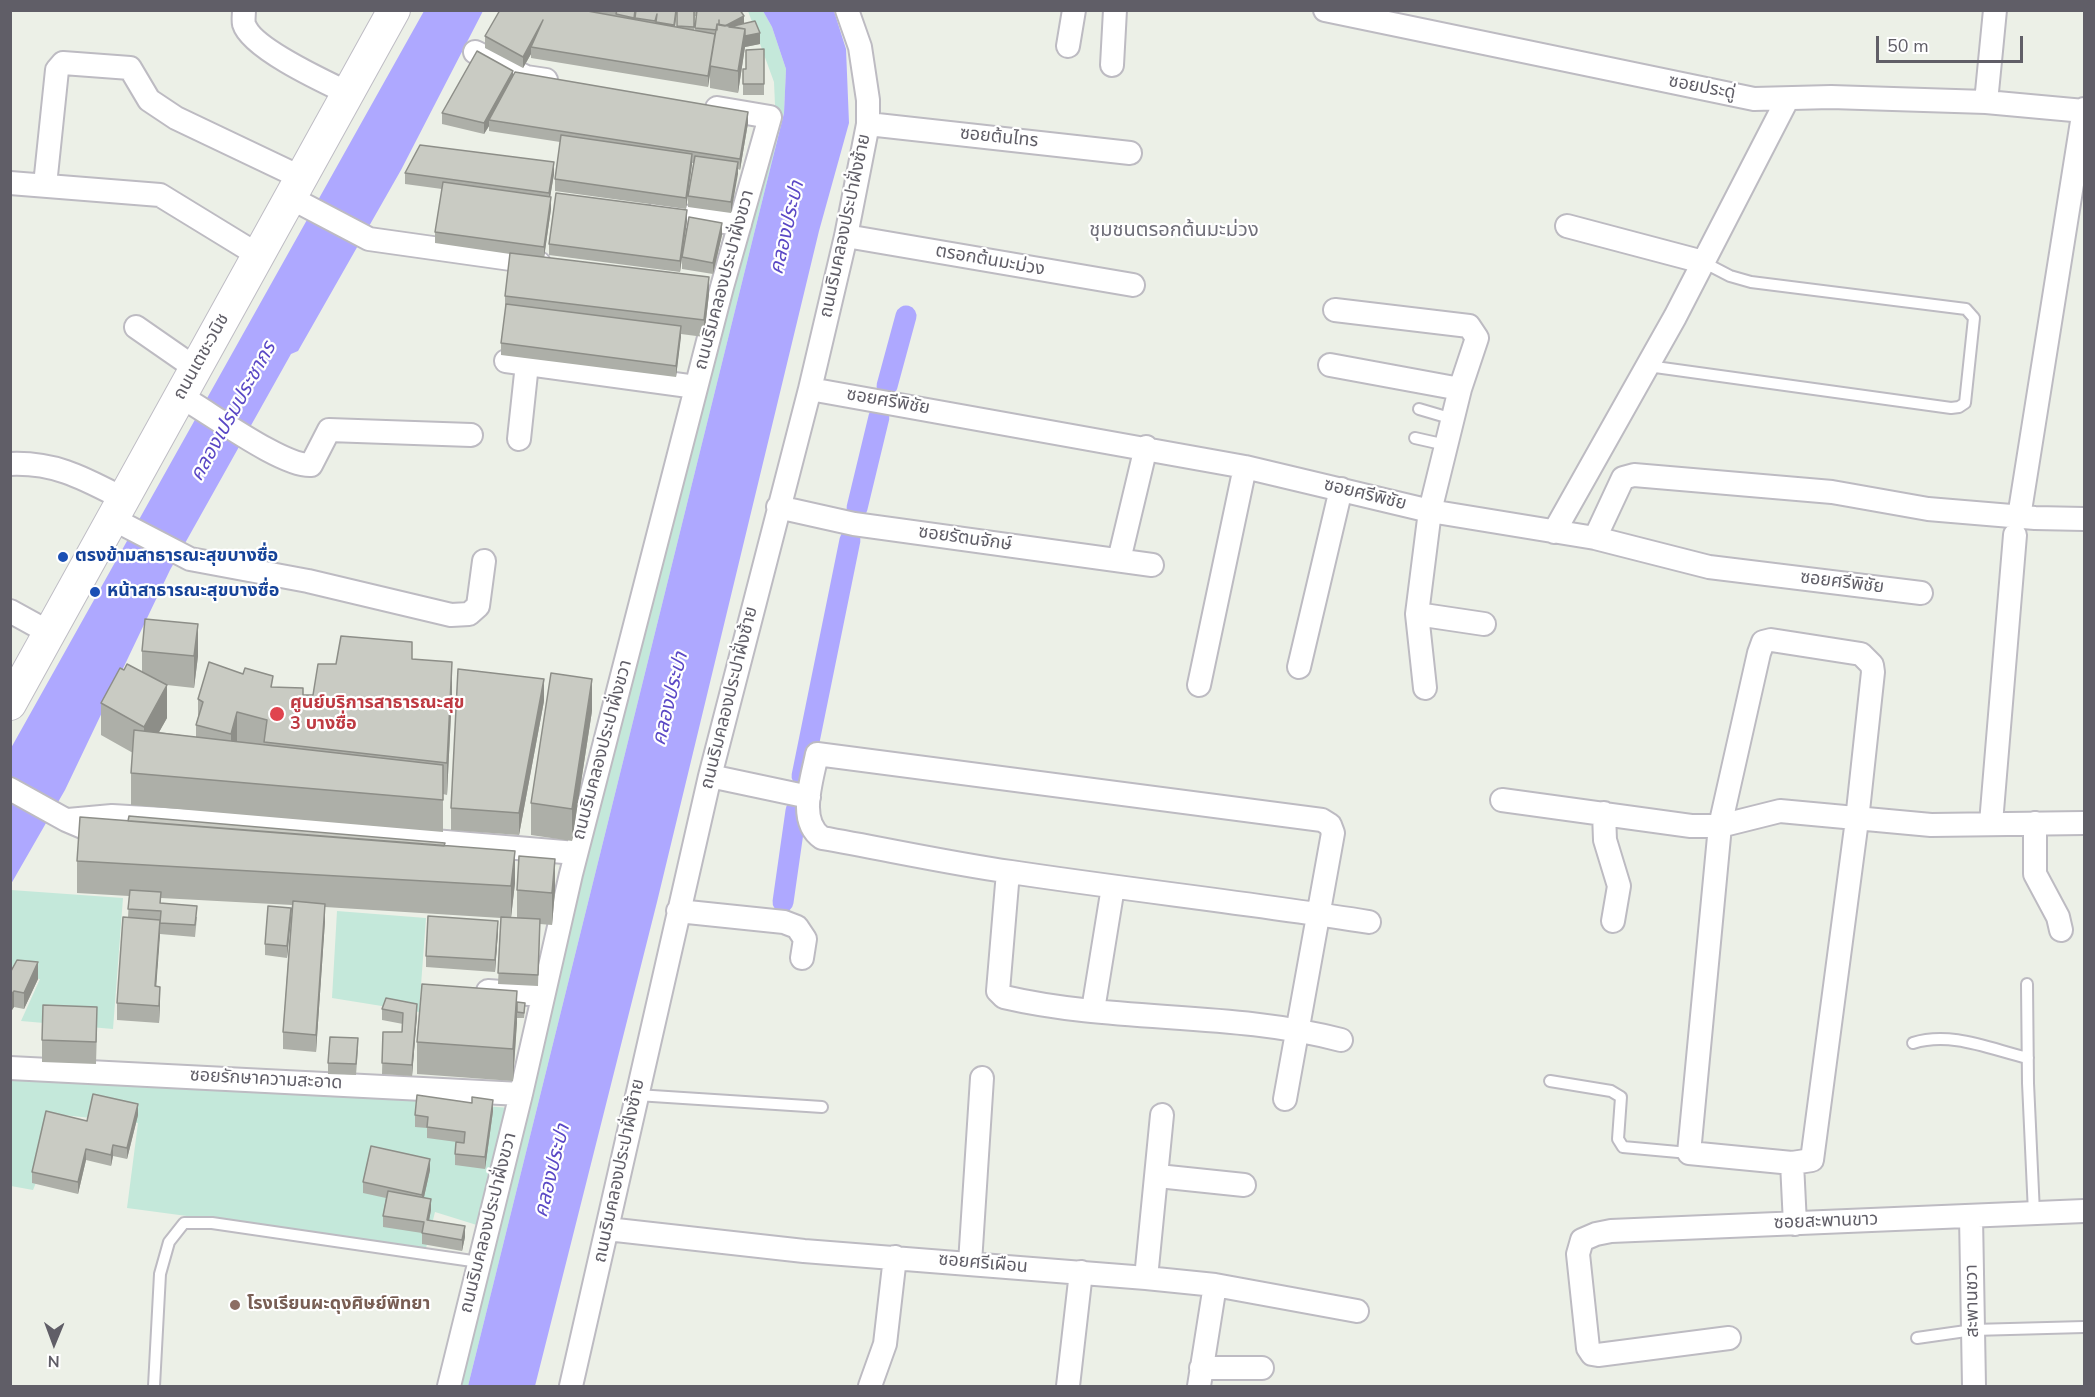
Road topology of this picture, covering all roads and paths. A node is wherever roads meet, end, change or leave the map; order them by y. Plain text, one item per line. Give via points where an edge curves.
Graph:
1 (244, 10) edge
2 (394, 10) edge
3 (847, 10) edge
4 (1074, 10) edge
5 (1114, 10) edge
6 (1325, 10) edge
7 (1995, 10) edge
8 (1068, 46) dead end
9 (475, 52) edge
10 (1112, 65) dead end
11 (571, 85) edge
12 (348, 93) junction
13 (1787, 99) junction
14 (1986, 102) junction
15 (696, 105) edge
16 (2084, 110) edge
17 (868, 124) junction
18 (1130, 153) dead end
19 (10, 183) edge
20 (45, 184) junction
21 (301, 195) junction
22 (636, 210) edge
23 (740, 224) junction
24 (1566, 226) dead end
25 (846, 236) junction
26 (258, 255) junction
27 (1703, 262) junction
28 (557, 266) edge
29 (698, 284) edge
30 (1133, 285) dead end
31 (722, 287) junction
32 (1335, 310) dead end
33 (136, 327) dead end
34 (1330, 365) dead end
35 (1648, 366) junction
36 (195, 368) junction
37 (696, 387) junction
38 (810, 389) junction
39 (1460, 389) junction
40 (190, 402) junction
41 (1419, 409) dead end
42 (1453, 419) junction
43 (471, 435) dead end
44 (1415, 438) dead end
45 (519, 439) dead end
46 (1446, 445) junction
47 (1146, 447) junction
48 (10, 464) edge
49 (1245, 467) junction
50 (1341, 489) junction
51 (778, 507) junction
52 (1430, 511) junction
53 (123, 516) junction
54 (2085, 519) edge
55 (2017, 526) junction
56 (1554, 532) junction
57 (1595, 538) junction
58 (1119, 560) junction
59 (484, 561) dead end
60 (1152, 565) dead end
61 (1921, 593) dead end
62 (10, 611) edge
63 (1417, 614) junction
64 (1484, 624) dead end
65 (50, 633) junction
66 (1299, 667) dead end
67 (1198, 685) dead end
68 (1425, 688) dead end
69 (10, 704) edge
70 (710, 776) junction
71 (10, 789) edge
72 (809, 797) junction
73 (1502, 801) dead end
74 (1604, 813) junction
75 (61, 817) junction
76 (1857, 820) junction
77 (1991, 823) junction
78 (2035, 823) junction
79 (2085, 823) edge
80 (1720, 826) junction
81 (122, 843) edge
82 (576, 853) junction
83 (1008, 872) junction
84 (545, 880) edge
85 (569, 882) junction
86 (1113, 887) junction
87 (678, 911) junction
88 (1319, 914) junction
89 (1613, 921) dead end
90 (1369, 922) dead end
91 (2061, 930) dead end
92 (802, 958) dead end
93 (2027, 984) dead end
94 (463, 989) edge
95 (543, 995) junction
96 (1093, 1010) junction
97 (1299, 1029) junction
98 (1341, 1040) dead end
99 (1913, 1043) dead end
100 (2028, 1058) junction
101 (10, 1068) edge
102 (982, 1078) dead end
103 (1550, 1082) dead end
104 (521, 1094) junction
105 (636, 1095) junction
106 (1285, 1099) dead end
107 (822, 1107) dead end
108 (1162, 1115) dead end
109 (1689, 1153) junction
110 (1792, 1162) junction
111 (1158, 1176) junction
112 (1244, 1185) dead end
113 (2085, 1211) edge
114 (2034, 1213) junction
115 (1971, 1216) junction
116 (1795, 1224) junction
117 (608, 1229) junction
118 (895, 1257) junction
119 (479, 1262) junction
120 (970, 1263) junction
121 (1081, 1272) junction
122 (1146, 1278) junction
123 (1215, 1286) junction
124 (1357, 1311) dead end
125 (2085, 1327) edge
126 (1973, 1330) junction
127 (1729, 1338) dead end
128 (1917, 1338) dead end
129 (1262, 1368) dead end
130 (1200, 1377) edge
131 (154, 1386) edge
132 (449, 1386) edge
133 (571, 1386) edge
134 (870, 1386) edge
135 (1068, 1386) edge
136 (1974, 1386) edge

1 - 12 street via 248,32 280,58
2 - 12 main road, ถนนเตชะวนิช
3 - 17 street, ถนนริมคลองประปาฝั่งซ้าย via 860,47
4 - 8 street
5 - 10 street
6 - 13 street, ซอยประดู่ via 1754,99
7 - 14 street
9 - 11 street via 526,77
12 - 21 main road, ถนนเตชะวนิช
13 - 14 street, ซอยประดู่
13 - 27 street
14 - 16 street, ซอยประดู่
15 - 23 street, ถนนริมคลองประปาฝั่งขวา via 770,117
16 - 55 street
17 - 18 street, ซอยต้นไทร
17 - 25 street, ถนนริมคลองประปาฝั่งซ้าย
19 - 20 street
20 - 21 street via 57,70 63,63 130,68 149,100
20 - 26 street via 160,195
21 - 26 main road, ถนนเตชะวนิช
21 - 28 street via 366,237 395,245
22 - 23 street
23 - 31 street, ถนนริมคลองประปาฝั่งขวา
24 - 27 street
25 - 30 street, ตรอกต้นมะม่วง
25 - 38 street, ถนนริมคลองประปาฝั่งซ้าย
26 - 36 main road, ถนนเตชะวนิช
27 - 35 street
27 - 35 lane via 1751,282 1966,309 1974,318 1965,403 1951,408
29 - 31 street
31 - 37 street, ถนนริมคลองประปาฝั่งขวา
32 - 39 street via 1469,326 1477,338
33 - 36 street
34 - 39 street
35 - 56 street
36 - 40 main road, ถนนเตชะวนิช
37 - 45 street via 516,363
37 - 82 street, ถนนริมคลองประปาฝั่งขวา
38 - 47 street, ซอยศรีพิชัย
38 - 51 street, ถนนริมคลองประปาฝั่งซ้าย
39 - 42 street
40 - 43 street via 252,440 305,465 311,465 316,458 329,430
40 - 53 main road, ถนนเตชะวนิช
41 - 42 lane
42 - 46 street
44 - 46 lane
46 - 52 street
47 - 49 street, ซอยศรีพิชัย
47 - 58 street
48 - 53 street via 36,463 73,473
49 - 50 street, ซอยศรีพิชัย
49 - 67 street
50 - 52 street, ซอยศรีพิชัย
50 - 66 street
51 - 58 street, ซอยรัตนจักษ์ via 854,524
51 - 70 street, ถนนริมคลองประปาฝั่งซ้าย
52 - 56 street, ซอยศรีพิชัย
52 - 63 street
53 - 59 street via 183,557 308,580 451,615 469,615 478,606
53 - 65 main road, ถนนเตชะวนิช
54 - 55 street
55 - 57 street via 1832,492 1634,475 1623,478
55 - 77 street
56 - 57 street, ซอยศรีพิชัย
57 - 61 street, ซอยศรีพิชัย via 1709,567
58 - 60 street, ซอยรัตนจักษ์
62 - 65 street
63 - 64 street
63 - 68 street
65 - 69 main road, ถนนเตชะวนิช
70 - 72 street
70 - 87 street, ถนนริมคลองประปาฝั่งซ้าย
71 - 75 street
72 - 83 street via 808,820 812,831 822,838
72 - 88 street via 817,754 1322,820 1332,832
73 - 74 street
74 - 80 street via 1691,826
74 - 89 street via 1605,840 1619,886
75 - 81 street
75 - 82 street via 197,821
76 - 77 street via 1931,825
76 - 80 street via 1780,810
76 - 80 street via 1872,665 1861,654 1849,651 1771,640 1763,642 1759,653
76 - 110 street via 1812,1160
77 - 78 street
78 - 79 street
78 - 91 street via 2035,874 2058,916
80 - 109 street
82 - 85 street, ถนนริมคลองประปาฝั่งขวา
83 - 86 street
83 - 96 street via 998,991 1014,999
84 - 85 street
85 - 95 street, ถนนริมคลองประปาฝั่งขวา
86 - 88 street
86 - 96 street
87 - 92 street via 784,922 796,927 805,939
87 - 105 street, ถนนริมคลองประปาฝั่งซ้าย
88 - 90 street
88 - 97 street
93 - 100 lane
94 - 95 street
95 - 104 street, ถนนริมคลองประปาฝั่งขวา
96 - 97 street
97 - 98 street
97 - 106 street
99 - 100 lane via 1959,1039
100 - 114 lane
101 - 104 street, ซอยรักษาความสะอาด
102 - 120 street
103 - 109 lane via 1611,1091 1621,1097 1618,1139 1623,1147
104 - 119 street, ถนนริมคลองประปาฝั่งขวา
105 - 107 lane
105 - 117 street, ถนนริมคลองประปาฝั่งซ้าย
108 - 111 street
109 - 110 street
110 - 116 street
111 - 112 street
111 - 122 street
113 - 114 street, ซอยสะพานขาว
114 - 115 street, ซอยสะพานขาว
115 - 116 street, ซอยสะพานขาว
115 - 126 street, สะพานชวา
116 - 127 street, ซอยสะพานขาว via 1611,1231 1582,1240 1578,1254 1588,1348 1592,1354
117 - 118 street, ซอยศรีเผือน
117 - 133 street, ถนนริมคลองประปาฝั่งซ้าย
118 - 120 street, ซอยศรีเผือน
118 - 134 street via 885,1344
119 - 131 lane via 212,1223 184,1223 169,1242 160,1274
119 - 132 street, ถนนริมคลองประปาฝั่งขวา
120 - 121 street, ซอยศรีเผือน
121 - 122 street, ซอยศรีเผือน
121 - 135 street
122 - 123 street, ซอยศรีเผือน
123 - 124 street, ซอยศรีเผือน
123 - 130 street
125 - 126 lane
126 - 128 lane
126 - 136 street, สะพานชวา
129 - 130 street

